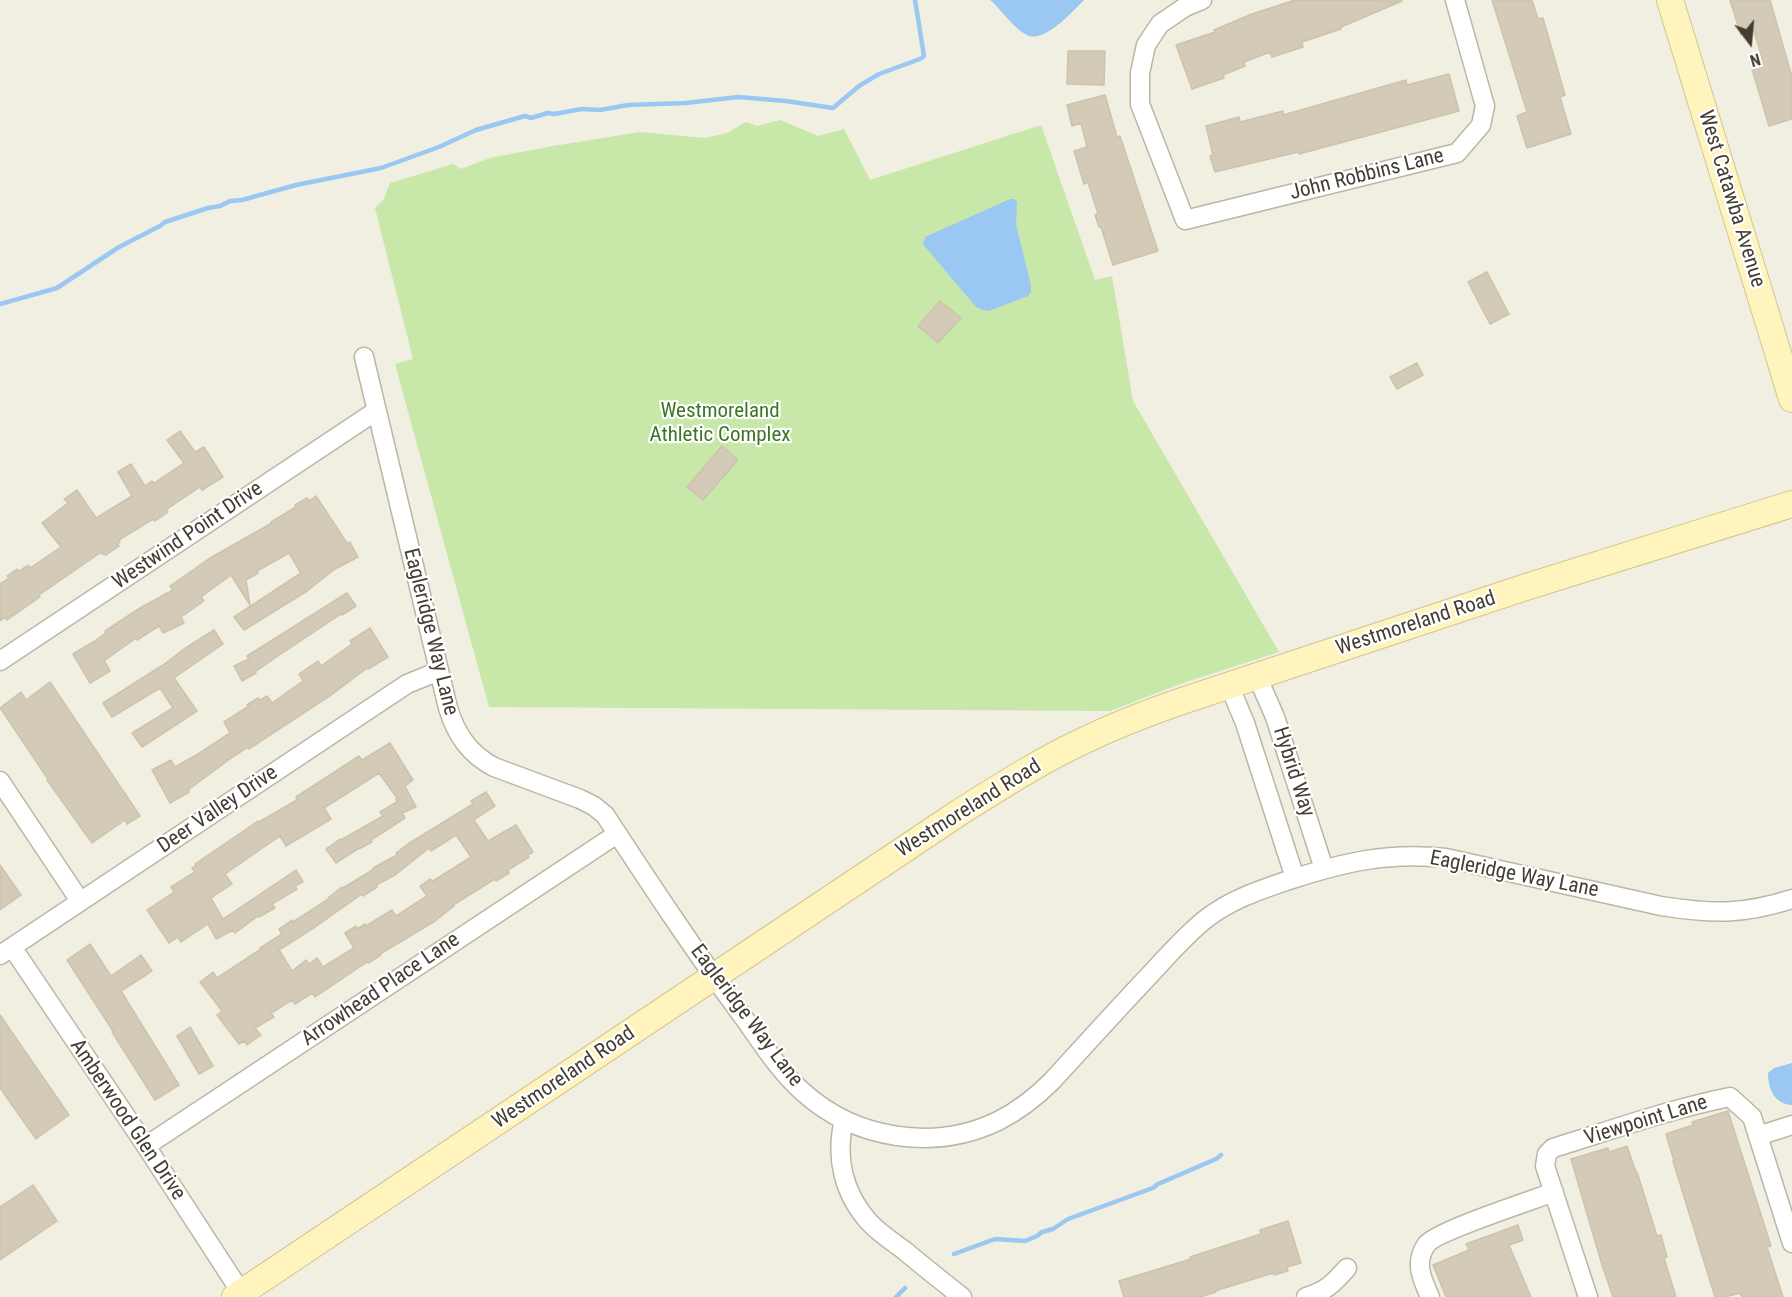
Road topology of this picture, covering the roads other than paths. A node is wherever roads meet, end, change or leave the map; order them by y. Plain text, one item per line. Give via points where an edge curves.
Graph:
1 (1202, 0) edge
2 (1455, 0) edge
3 (1670, 0) edge
4 (364, 357) dead end
5 (1792, 399) edge
6 (376, 411) junction
7 (1792, 504) edge
8 (0, 661) edge
9 (439, 671) junction
10 (1257, 676) junction
11 (1229, 685) junction
12 (0, 781) edge
13 (617, 834) junction
14 (1324, 869) junction
15 (1295, 878) junction
16 (1792, 899) edge
17 (80, 901) junction
18 (6, 951) edge
19 (714, 978) junction
20 (844, 1120) junction
21 (1792, 1125) edge
22 (1758, 1136) junction
23 (146, 1146) junction
24 (1554, 1192) junction
25 (1792, 1243) edge
26 (1347, 1268) dead end
27 (240, 1296) edge
28 (962, 1297) edge
29 (1306, 1297) edge
30 (1430, 1297) edge
31 (1587, 1297) edge

1 - 2 street, John Robbins Lane via 1160,24 1146,45 1140,73 1140,104 1185,220 1457,153 1481,125 1485,106
3 - 5 street, West Catawba Avenue
4 - 6 street, Eagleridge Way Lane
6 - 8 street, Westwind Point Drive
6 - 9 street, Eagleridge Way Lane
7 - 10 street, Westmoreland Road
9 - 13 street, Eagleridge Way Lane via 453,725 472,752 494,767 594,806
9 - 17 street, Deer Valley Drive via 406,684
10 - 11 street, Westmoreland Road
10 - 14 street, Hybrid Way via 1275,717
11 - 15 street, Hybrid Way
11 - 19 street, Westmoreland Road via 1110,729 1025,772
12 - 17 street
13 - 19 street, Eagleridge Way Lane
13 - 23 street, Arrowhead Place Lane
14 - 15 street, Eagleridge Way Lane
14 - 16 street, Eagleridge Way Lane via 1388,856 1427,856 1697,912 1748,910
15 - 20 street, Eagleridge Way Lane via 1252,892 1200,924 1040,1093 996,1122 963,1133 928,1138 885,1134
17 - 18 street, Deer Valley Drive
18 - 23 street, Amberwood Glen Drive
19 - 20 street, Eagleridge Way Lane via 791,1080
19 - 27 street, Westmoreland Road
20 - 28 street via 842,1170 861,1212 880,1232
21 - 22 street
22 - 24 street, Viewpoint Lane via 1752,1117 1730,1097 1659,1114 1553,1148 1545,1166
22 - 25 street, Viewpoint Lane
23 - 27 street, Amberwood Glen Drive
24 - 30 street via 1427,1242 1420,1257 1420,1277
24 - 31 street
26 - 29 street via 1333,1284

